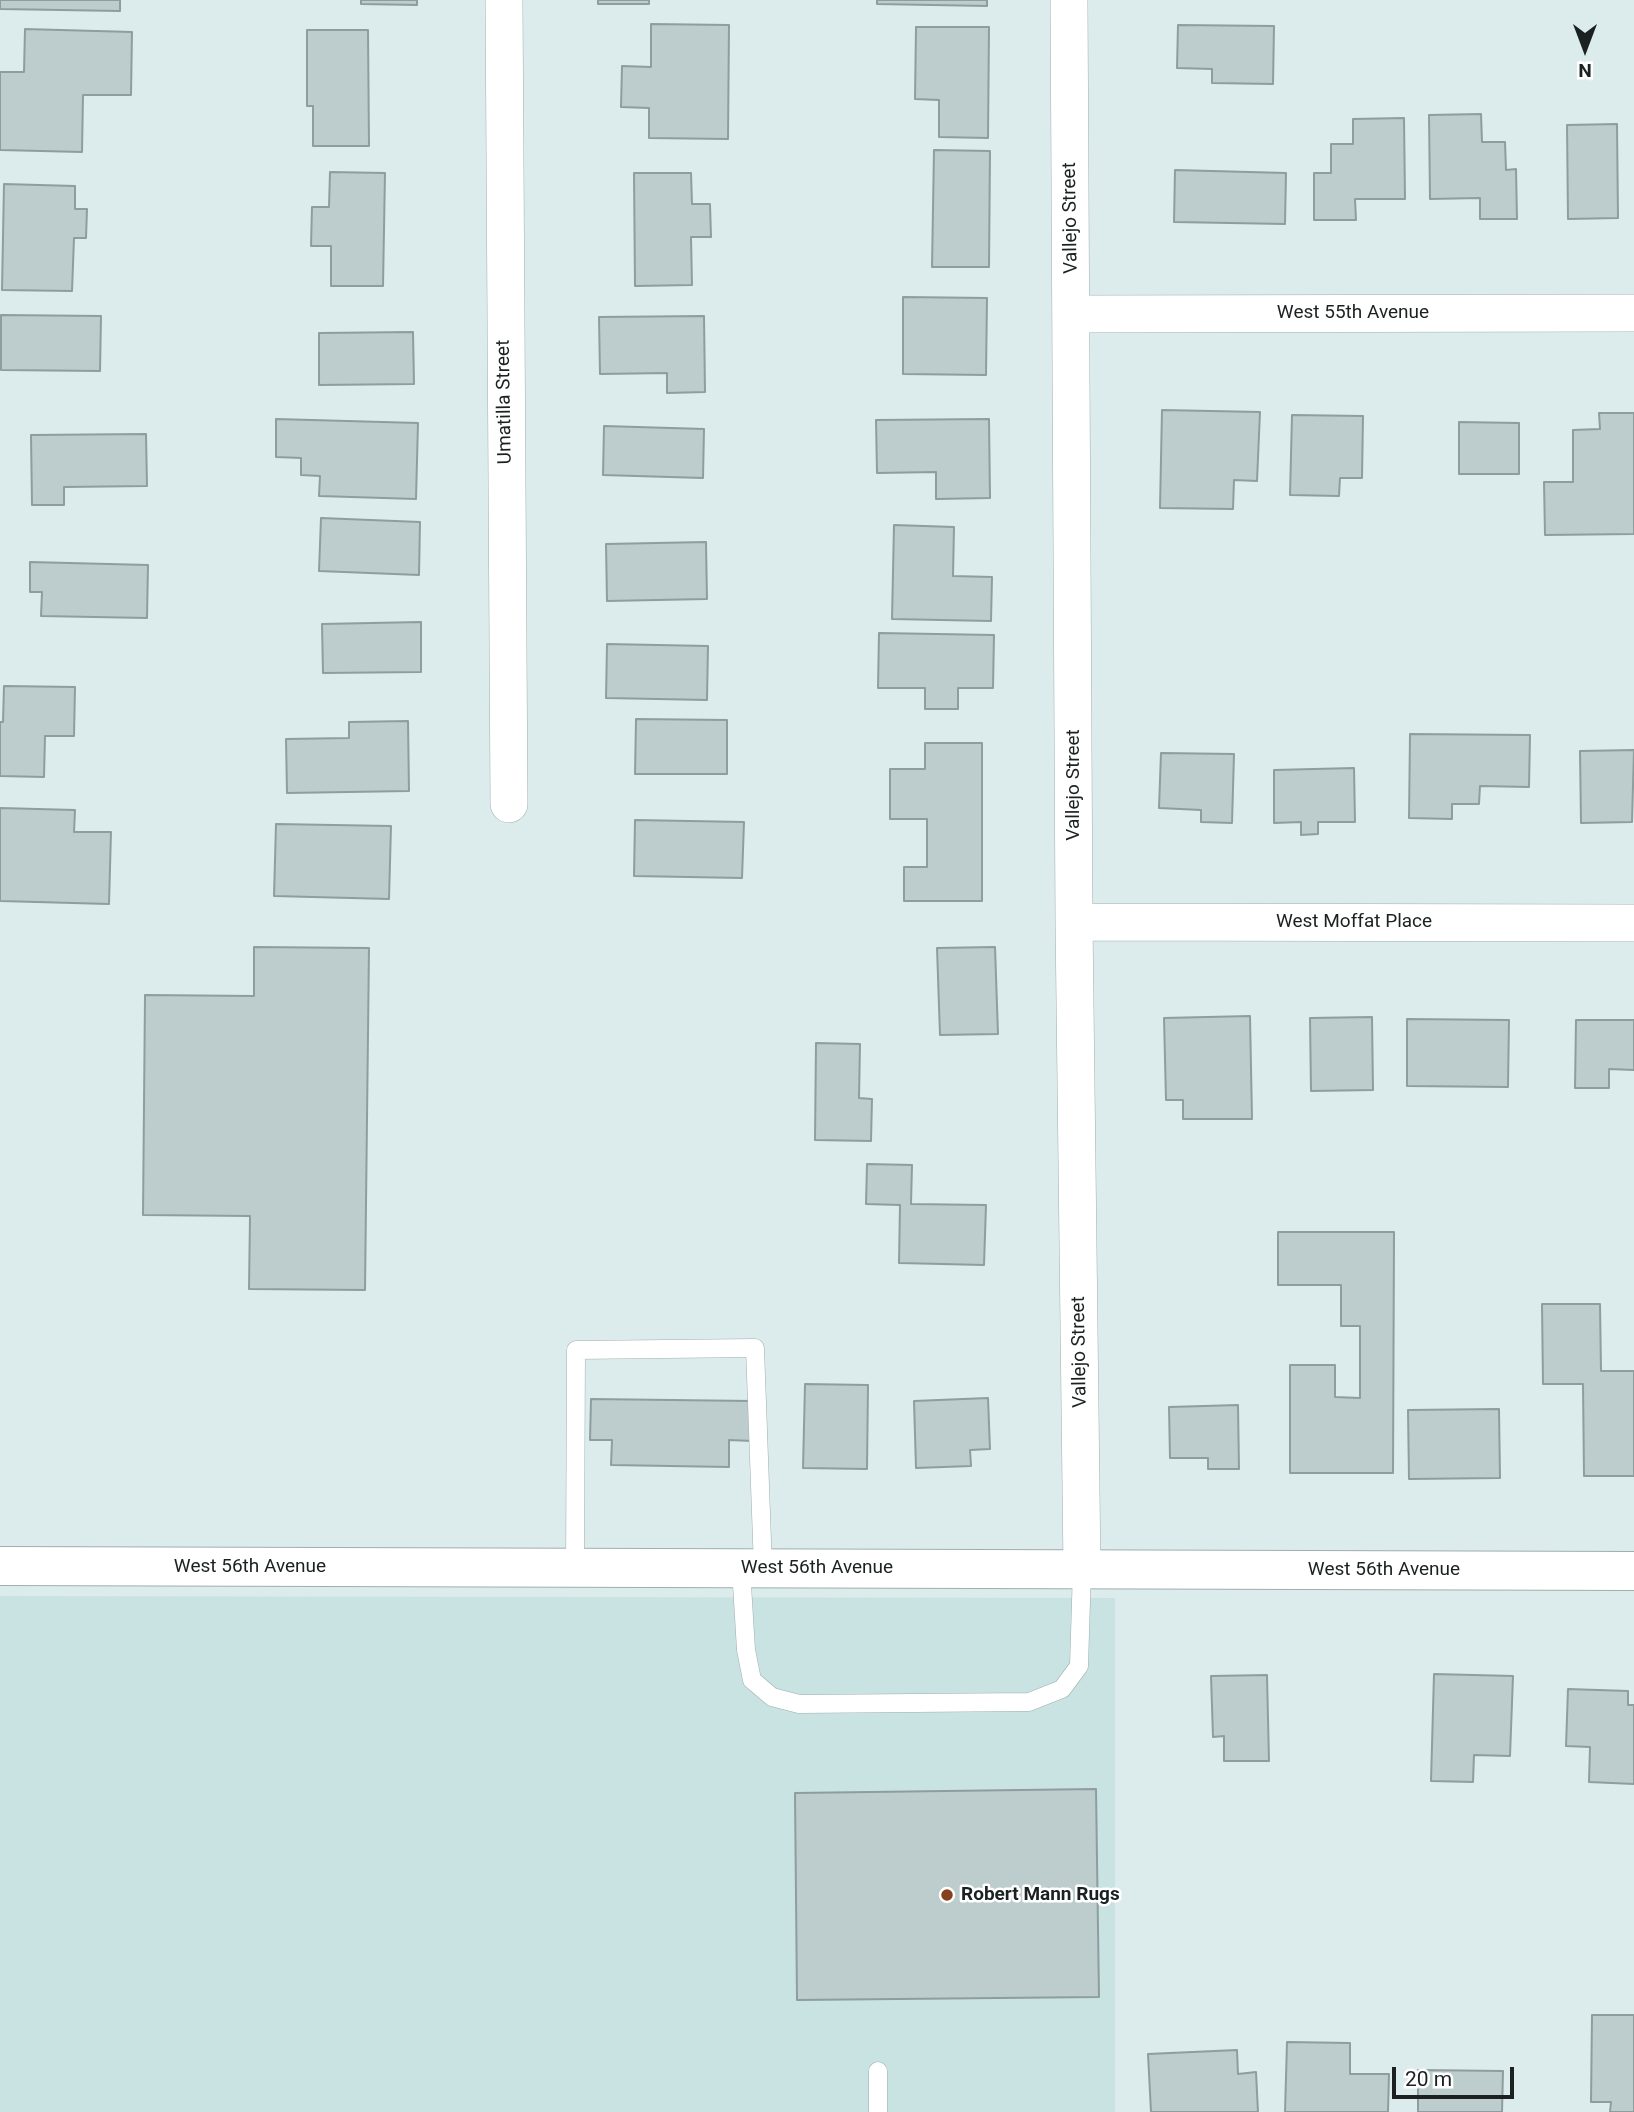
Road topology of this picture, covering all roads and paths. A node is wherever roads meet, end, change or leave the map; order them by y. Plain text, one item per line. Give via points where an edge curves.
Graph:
1 (504, 0) edge
2 (1069, 0) edge
3 (1634, 313) edge
4 (1072, 314) junction
5 (509, 804) dead end
6 (1074, 922) junction
7 (1634, 923) edge
8 (0, 1566) edge
9 (752, 1568) junction
10 (575, 1569) junction
11 (1082, 1569) junction
12 (1634, 1571) edge
13 (878, 2071) dead end
14 (878, 2112) edge

1 - 5 street, Umatilla Street
2 - 4 street, Vallejo Street
3 - 4 street, West 55th Avenue
4 - 6 street, Vallejo Street
6 - 7 street, West Moffat Place
6 - 11 street, Vallejo Street
8 - 10 street, West 56th Avenue
9 - 10 street, West 56th Avenue
9 - 10 lane via 755,1348 576,1350
9 - 11 street, West 56th Avenue
9 - 11 lane via 746,1650 752,1680 772,1698 799,1704 1029,1702 1062,1689 1079,1666
11 - 12 street, West 56th Avenue
13 - 14 lane

